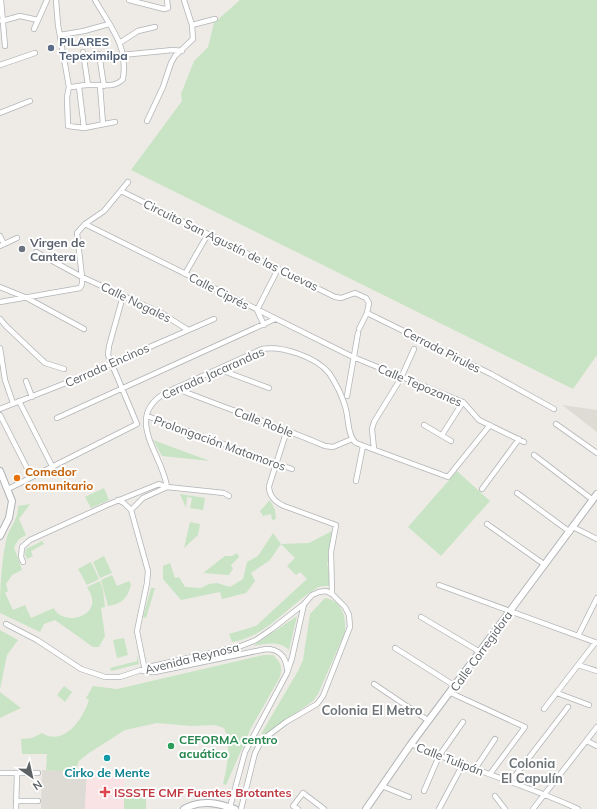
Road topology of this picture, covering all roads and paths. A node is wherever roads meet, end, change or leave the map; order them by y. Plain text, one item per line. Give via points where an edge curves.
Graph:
1 (1, 0) edge
2 (47, 0) edge
3 (56, 0) edge
4 (95, 0) edge
5 (129, 0) edge
6 (167, 0) edge
7 (184, 0) edge
8 (215, 19) dead end
9 (38, 20) junction
10 (1, 22) edge
11 (109, 24) junction
12 (192, 26) junction
13 (155, 27) dead end
14 (34, 29) dead end
15 (60, 35) junction
16 (121, 42) junction
17 (5, 46) dead end
18 (182, 51) junction
19 (83, 52) dead end
20 (35, 53) dead end
21 (99, 54) dead end
22 (122, 55) junction
23 (0, 65) edge
24 (88, 85) junction
25 (79, 86) junction
26 (102, 86) junction
27 (69, 87) junction
28 (30, 101) dead end
29 (0, 113) edge
30 (147, 121) dead end
31 (115, 122) dead end
32 (103, 124) junction
33 (84, 128) junction
34 (128, 182) dead end
35 (121, 191) junction
36 (85, 224) junction
37 (208, 234) junction
38 (0, 236) edge
39 (17, 238) dead end
40 (2, 245) edge
41 (36, 252) dead end
42 (278, 268) junction
43 (185, 274) junction
44 (82, 277) junction
45 (0, 287) edge
46 (123, 296) junction
47 (27, 298) junction
48 (0, 302) edge
49 (257, 310) junction
50 (367, 313) junction
51 (0, 318) edge
52 (214, 319) dead end
53 (275, 319) junction
54 (264, 325) junction
55 (84, 329) dead end
56 (188, 330) junction
57 (0, 348) edge
58 (414, 349) dead end
59 (353, 357) junction
60 (111, 364) junction
61 (64, 369) dead end
62 (218, 370) junction
63 (401, 378) junction
64 (26, 381) dead end
65 (121, 388) junction
66 (175, 388) junction
67 (269, 388) dead end
68 (32, 396) junction
69 (347, 396) dead end
70 (16, 402) junction
71 (462, 402) junction
72 (554, 409) dead end
73 (0, 410) edge
74 (0, 415) edge
75 (148, 416) junction
76 (56, 418) dead end
77 (556, 424) dead end
78 (424, 425) dead end
79 (490, 425) junction
80 (287, 430) junction
81 (442, 435) junction
82 (352, 439) junction
83 (519, 439) junction
84 (451, 441) dead end
85 (524, 442) dead end
86 (363, 446) junction
87 (374, 449) junction
88 (597, 453) edge
89 (534, 455) dead end
90 (275, 464) junction
91 (52, 466) junction
92 (27, 468) dead end
93 (292, 469) dead end
94 (0, 471) edge
95 (356, 481) dead end
96 (167, 487) junction
97 (8, 489) junction
98 (482, 489) dead end
99 (517, 493) dead end
100 (597, 494) edge
101 (229, 496) dead end
102 (118, 500) junction
103 (593, 500) junction
104 (131, 510) junction
105 (487, 524) dead end
106 (571, 530) junction
107 (0, 536) edge
108 (597, 539) edge
109 (23, 562) dead end
110 (545, 565) junction
111 (439, 585) dead end
112 (332, 594) junction
113 (597, 598) edge
114 (304, 604) junction
115 (511, 611) junction
116 (421, 617) dead end
117 (6, 624) dead end
118 (578, 636) junction
119 (596, 643) edge
120 (395, 648) dead end
121 (480, 652) junction
122 (578, 664) junction
123 (143, 671) junction
124 (597, 671) edge
125 (287, 673) junction
126 (374, 684) dead end
127 (455, 686) junction
128 (451, 692) junction
129 (556, 693) junction
130 (589, 705) dead end
131 (568, 707) dead end
132 (544, 709) dead end
133 (428, 721) junction
134 (463, 722) dead end
135 (597, 727) edge
136 (495, 739) dead end
137 (587, 741) junction
138 (411, 744) junction
139 (597, 746) edge
140 (439, 756) junction
141 (463, 764) junction
142 (475, 769) junction
143 (0, 773) edge
144 (17, 773) junction
145 (38, 773) dead end
146 (490, 774) junction
147 (511, 781) junction
148 (382, 786) junction
149 (424, 791) dead end
150 (544, 793) junction
151 (495, 796) dead end
152 (409, 797) dead end
153 (38, 801) dead end
154 (16, 802) junction
155 (231, 808) edge
156 (16, 809) edge
157 (184, 809) edge
158 (241, 809) edge
159 (298, 809) edge
160 (324, 809) edge
161 (366, 809) edge
162 (440, 809) edge
163 (505, 809) edge
164 (533, 809) edge
165 (578, 809) edge

1 - 10 street
2 - 9 street
3 - 15 street
4 - 11 street
5 - 6 street via 164,9 168,8
7 - 12 street
8 - 12 street
9 - 10 street via 20,16
9 - 14 street
10 - 17 street
11 - 15 street
11 - 16 street
12 - 18 street via 193,39
13 - 16 street via 138,32
15 - 27 street
16 - 22 street
18 - 22 street
18 - 30 street via 171,63
19 - 24 street
20 - 23 street
21 - 26 street
22 - 26 street via 123,79
24 - 25 street
24 - 26 street
25 - 27 street
25 - 33 street
26 - 32 street
27 - 33 street via 68,126
28 - 29 street
31 - 32 street
32 - 33 street
34 - 35 street
35 - 36 street via 104,211
35 - 37 street, Circuito San Agustín de las Cuevas
36 - 43 street, Calle Ciprés
36 - 44 street via 77,233
37 - 42 street, Circuito San Agustín de las Cuevas
37 - 43 street
38 - 40 street
39 - 40 street
41 - 44 street, Calle Nogales
42 - 49 street
42 - 50 street, Circuito San Agustín de las Cuevas via 341,298 355,293 360,295 369,303
43 - 49 street, Calle Ciprés
44 - 46 street, Calle Nogales
44 - 47 street via 82,284 75,290
45 - 47 street
46 - 56 street, Calle Nogales via 163,314
46 - 60 street via 109,346
47 - 48 street
47 - 55 street
49 - 53 street, Calle Ciprés
49 - 54 street
50 - 59 street via 359,331
50 - 72 street, Cerrada Pirules via 491,374
51 - 61 street via 45,363
52 - 56 street, Cerrada Encinos
53 - 54 street
53 - 59 street, Calle Ciprés
54 - 65 street
56 - 60 street, Cerrada Encinos
57 - 70 street via 5,380
58 - 63 street
59 - 63 street, Calle Tepozanes
59 - 69 street
60 - 65 street
60 - 68 street, Cerrada Encinos
62 - 66 street, Cerrada Jacarandas
62 - 67 street
62 - 82 street, Cerrada Jacarandas via 269,348 284,349 306,358 322,367 332,379 345,404
63 - 71 street, Calle Tepozanes
63 - 87 street via 374,422
64 - 68 street
65 - 76 street
65 - 91 street via 137,424
66 - 75 street, Cerrada Jacarandas via 154,401
66 - 80 street, Calle Roble
68 - 70 street, Cerrada Encinos
70 - 73 street, Cerrada Encinos
70 - 91 street
71 - 79 street, Calle Tepozanes via 479,420
71 - 81 street
74 - 92 street
75 - 90 street, Prolongación Matamoros
75 - 96 street, Cerrada Jacarandas via 146,425 149,441
77 - 88 street
78 - 81 street
79 - 83 street, Calle Tepozanes
79 - 87 street via 448,476
80 - 82 street, Calle Roble via 325,446 333,447
80 - 90 street
81 - 84 street
82 - 86 street via 356,444
83 - 85 street, Calle Tepozanes
83 - 98 street
86 - 87 street
86 - 95 street
89 - 103 street
90 - 93 street, Prolongación Matamoros
90 - 112 street via 269,486 269,493 273,498 284,506 336,525 331,552
91 - 97 street
94 - 97 street
96 - 101 street via 224,493
96 - 102 street via 159,484
96 - 104 street via 143,498
97 - 107 street via 12,510
99 - 106 street
100 - 103 street, Calle Corregidora
102 - 104 street
102 - 109 street via 30,540 22,547
103 - 106 street, Calle Corregidora
104 - 123 street via 148,571 137,631
105 - 110 street
106 - 108 street
106 - 110 street, Calle Corregidora
110 - 115 street, Calle Corregidora
111 - 115 street
112 - 114 street, Avenida Reynosa via 326,591 319,592 312,595
112 - 158 street via 347,611 350,627 323,696 318,704 286,722 262,740 255,752
113 - 118 street
114 - 123 street, Avenida Reynosa via 256,640
114 - 125 street
115 - 118 street
115 - 121 street, Calle Corregidora
116 - 121 street
117 - 123 street, Avenida Reynosa via 26,633 94,675 120,677
118 - 119 street
119 - 122 street
120 - 127 street
121 - 127 street, Calle Corregidora
122 - 124 street
122 - 129 street
123 - 125 street, Avenida Reynosa via 155,672 272,649 282,654
125 - 155 street via 245,752
126 - 133 street
127 - 128 street, Calle Corregidora
128 - 133 street, Calle Corregidora
128 - 146 street via 525,726
129 - 130 street
129 - 132 street
131 - 147 street
133 - 138 street, Calle Corregidora
134 - 140 street
135 - 137 street
136 - 142 street
137 - 139 street
137 - 150 street
138 - 140 street, Calle Tulipán
138 - 148 street, Calle Corregidora
140 - 141 street, Calle Tulipán
140 - 149 street
141 - 142 street, Calle Tulipán
141 - 162 street
142 - 146 street, Calle Tulipán
143 - 144 street
144 - 145 street
144 - 154 street
146 - 147 street, Calle Tulipán
147 - 150 street, Calle Tulipán
148 - 152 street
148 - 161 street, Calle Corregidora
150 - 164 street
150 - 165 street, Calle Tulipán
151 - 163 street
153 - 154 street
154 - 156 street
155 - 157 street via 200,802
159 - 160 street via 293,806 303,793

